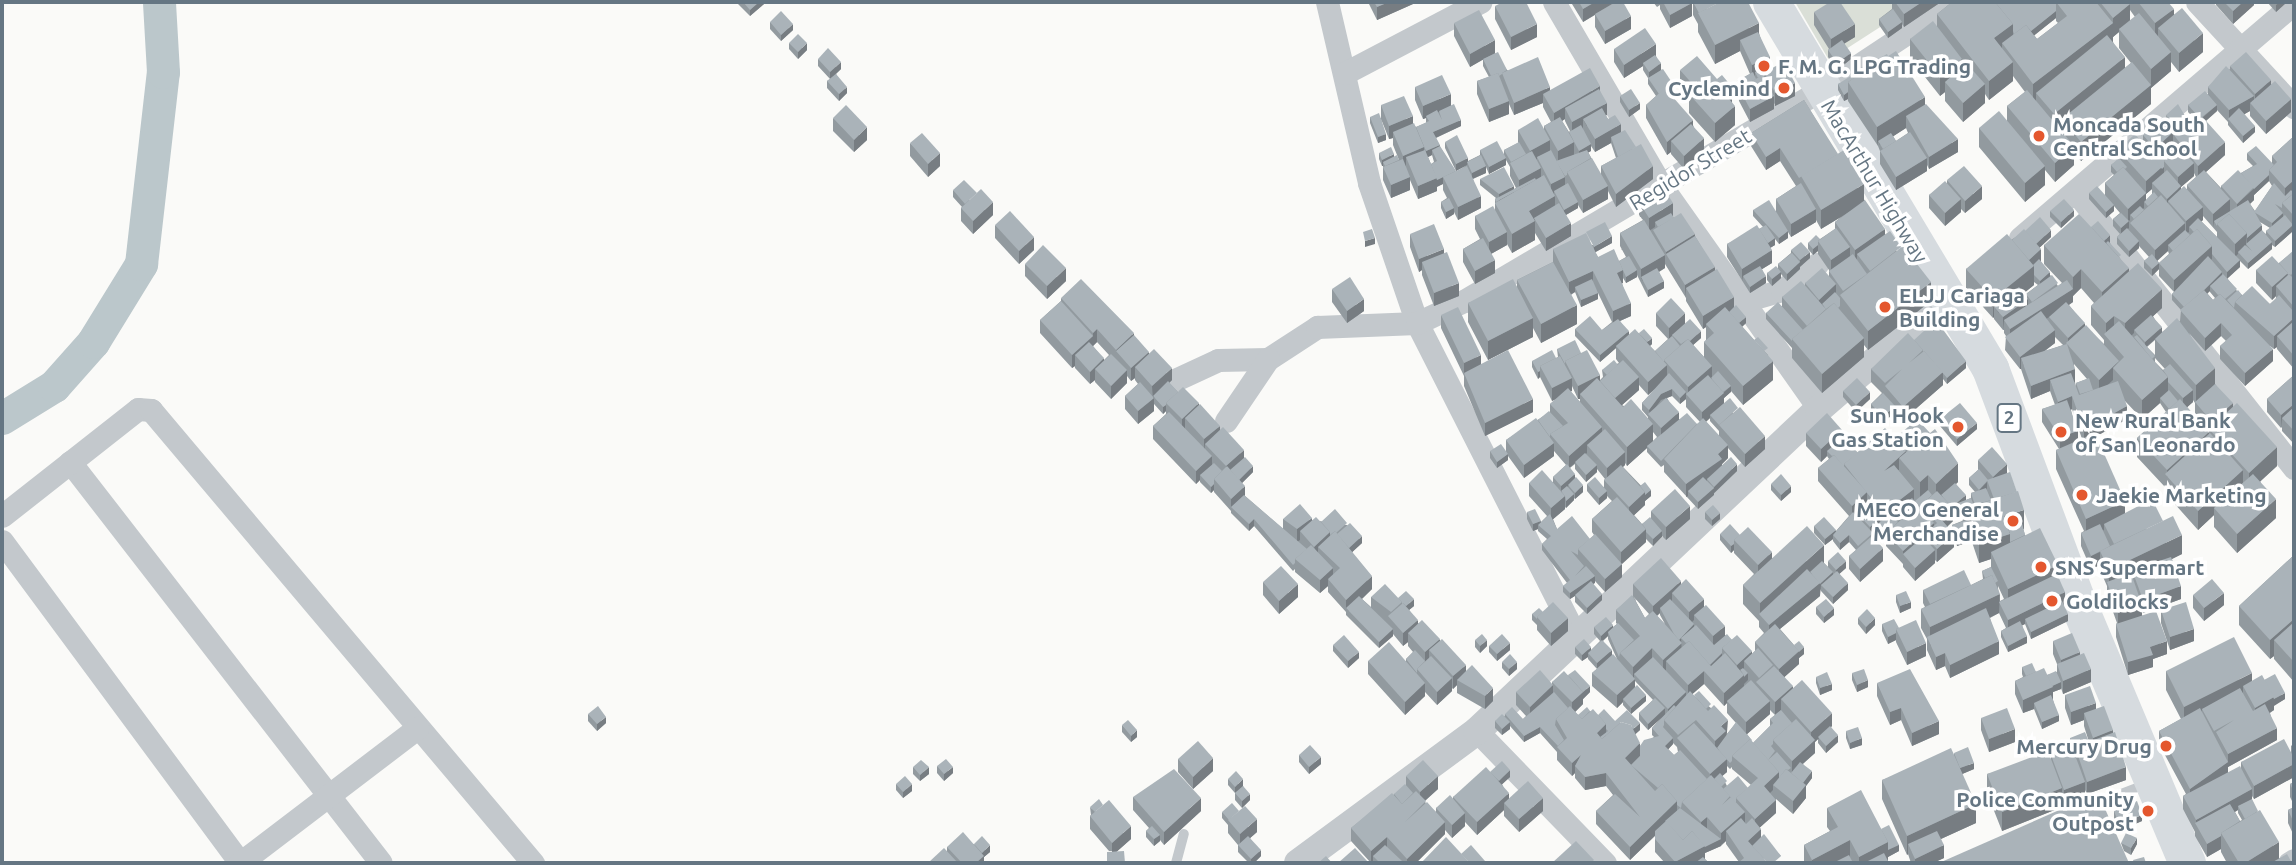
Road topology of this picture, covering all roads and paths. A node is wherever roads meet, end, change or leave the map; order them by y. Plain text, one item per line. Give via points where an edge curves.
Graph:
1 (1327, 2) edge
2 (1480, 2) edge
3 (1554, 2) edge
4 (1771, 2) edge
5 (1954, 2) edge
6 (2197, 2) edge
7 (2294, 3) edge
8 (2238, 49) junction
9 (1345, 74) junction
10 (1821, 90) junction
11 (2294, 107) edge
12 (1662, 187) junction
13 (2076, 192) junction
14 (1997, 257) edge
15 (1817, 264) dead end
16 (1956, 290) junction
17 (1744, 301) junction
18 (1417, 323) junction
19 (1268, 359) junction
20 (1175, 380) dead end
21 (1819, 409) junction
22 (1227, 421) dead end
23 (70, 462) junction
24 (2294, 468) edge
25 (2, 516) edge
26 (2, 541) edge
27 (1576, 636) junction
28 (417, 728) junction
29 (1477, 731) junction
30 (2152, 782) junction
31 (329, 795) junction
32 (2075, 812) edge
33 (1184, 834) dead end
34 (2294, 860) edge
35 (240, 863) edge
36 (381, 863) edge
37 (533, 863) edge
38 (1176, 863) edge
39 (1298, 863) edge
40 (1605, 863) edge
41 (2187, 863) edge
42 (2289, 863) edge

1 - 9 street
2 - 9 street
3 - 12 street
4 - 10 highway, MacArthur Highway / 2
5 - 10 street, Regidor Street
6 - 8 street
7 - 8 street
8 - 11 street
8 - 13 street
9 - 18 street via 1373,196
10 - 12 street, Regidor Street
10 - 16 highway, MacArthur Highway / 2
12 - 17 street
12 - 18 street, Regidor Street
13 - 14 street
13 - 24 street
15 - 17 street via 1792,285
16 - 21 street
16 - 30 highway, MacArthur Highway / 2
17 - 21 street
18 - 19 street via 1317,327
18 - 27 street
19 - 20 street via 1218,360
19 - 22 street
21 - 27 street
23 - 25 street
23 - 28 street via 138,409 151,410
23 - 31 street
26 - 35 street
27 - 29 street
28 - 31 street
28 - 37 street
29 - 39 street
29 - 40 street
30 - 32 lane
30 - 41 highway, MacArthur Highway / 2
31 - 35 street
31 - 36 street
33 - 38 lane
34 - 42 street

